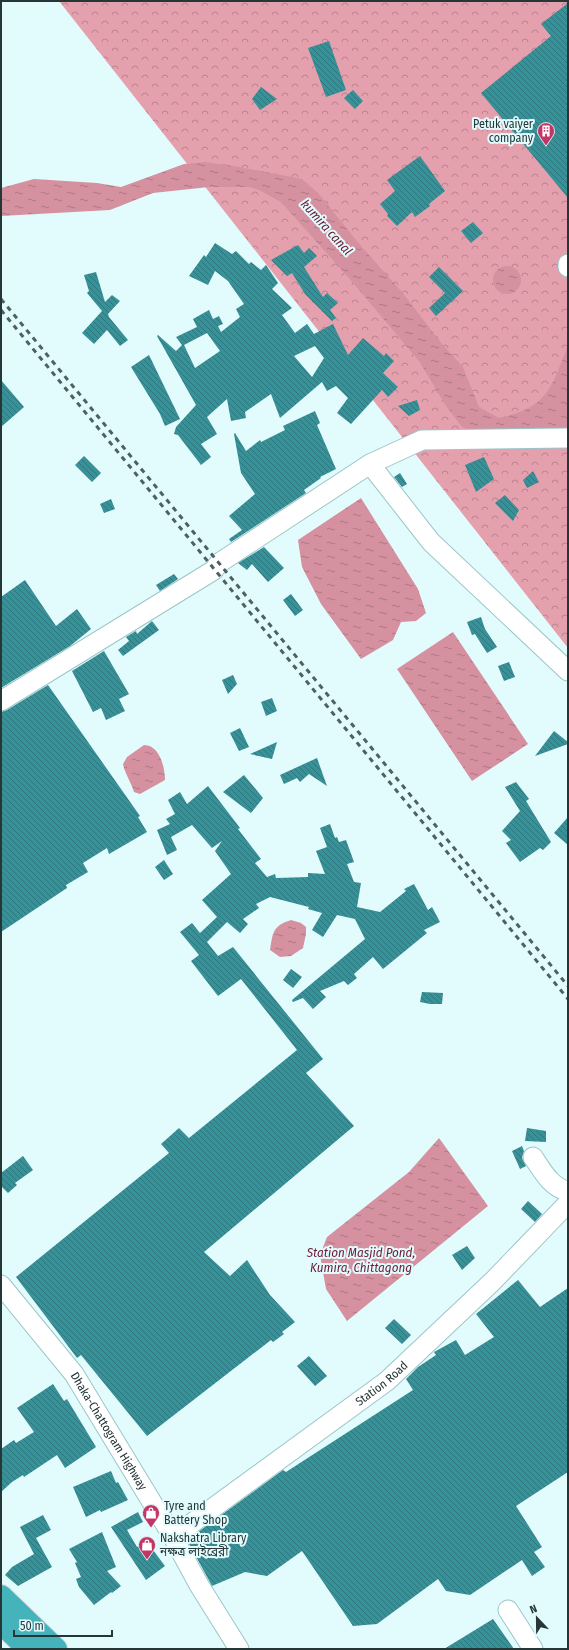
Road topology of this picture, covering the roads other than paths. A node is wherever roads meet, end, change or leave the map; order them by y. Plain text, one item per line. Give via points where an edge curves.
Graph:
1 (568, 438) edge
2 (370, 464) junction
3 (568, 672) edge
4 (1, 701) edge
5 (533, 1157) dead end
6 (568, 1191) edge
7 (568, 1203) edge
8 (1, 1285) edge
9 (173, 1537) junction
10 (1, 1596) edge
11 (508, 1610) dead end
12 (1, 1623) edge
13 (28, 1649) edge
14 (56, 1649) edge
15 (239, 1649) edge
16 (532, 1649) edge

1 - 2 street via 422,440
2 - 3 street via 430,542
2 - 4 street via 219,563 214,570
5 - 6 street via 552,1184
7 - 9 street, Station Road via 493,1281 387,1381
8 - 9 street, Dhaka-Chattogram Highway via 74,1374
9 - 15 street, Dhaka-Chattogram Highway
10 - 14 highway
11 - 16 street
12 - 13 highway

